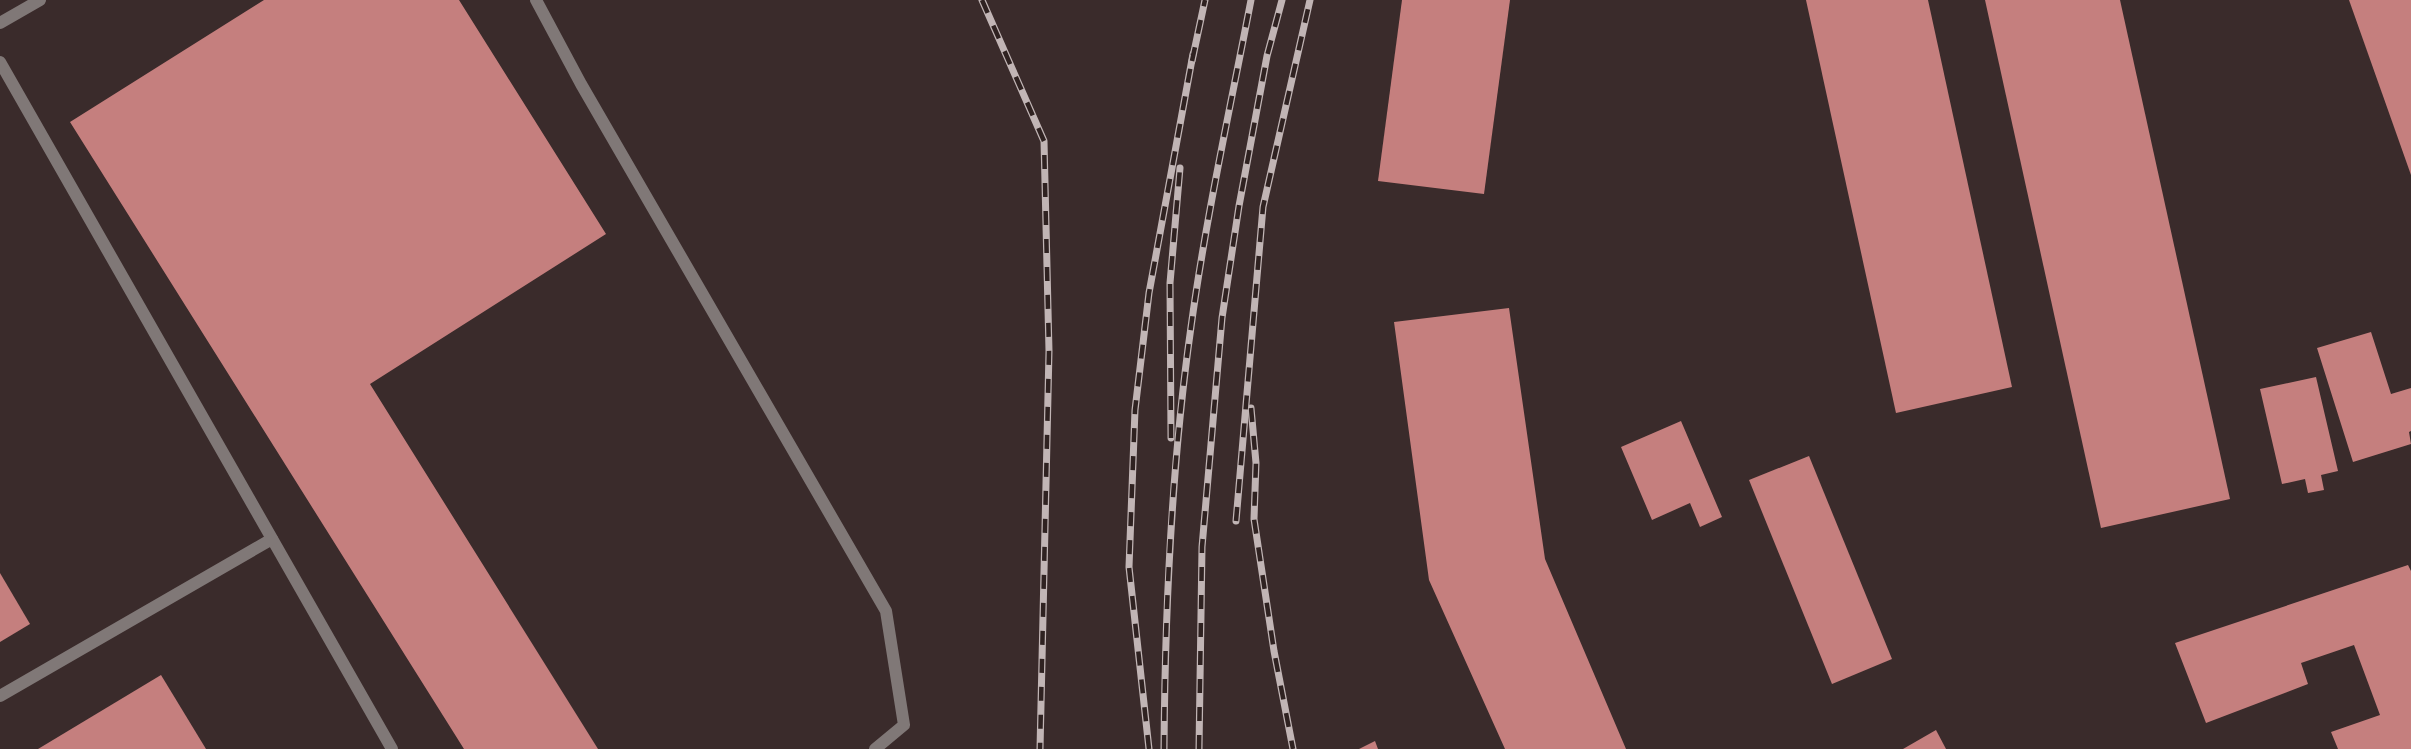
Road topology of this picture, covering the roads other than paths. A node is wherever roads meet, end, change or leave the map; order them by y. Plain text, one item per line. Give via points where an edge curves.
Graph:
1 (40, 0) edge
2 (536, 0) edge
3 (0, 23) edge
4 (0, 62) edge
5 (272, 539) junction
6 (0, 696) edge
7 (392, 749) edge
8 (875, 749) edge

1 - 3 lane
2 - 8 lane via 886,611 904,725
4 - 5 lane
5 - 6 lane
5 - 7 lane

